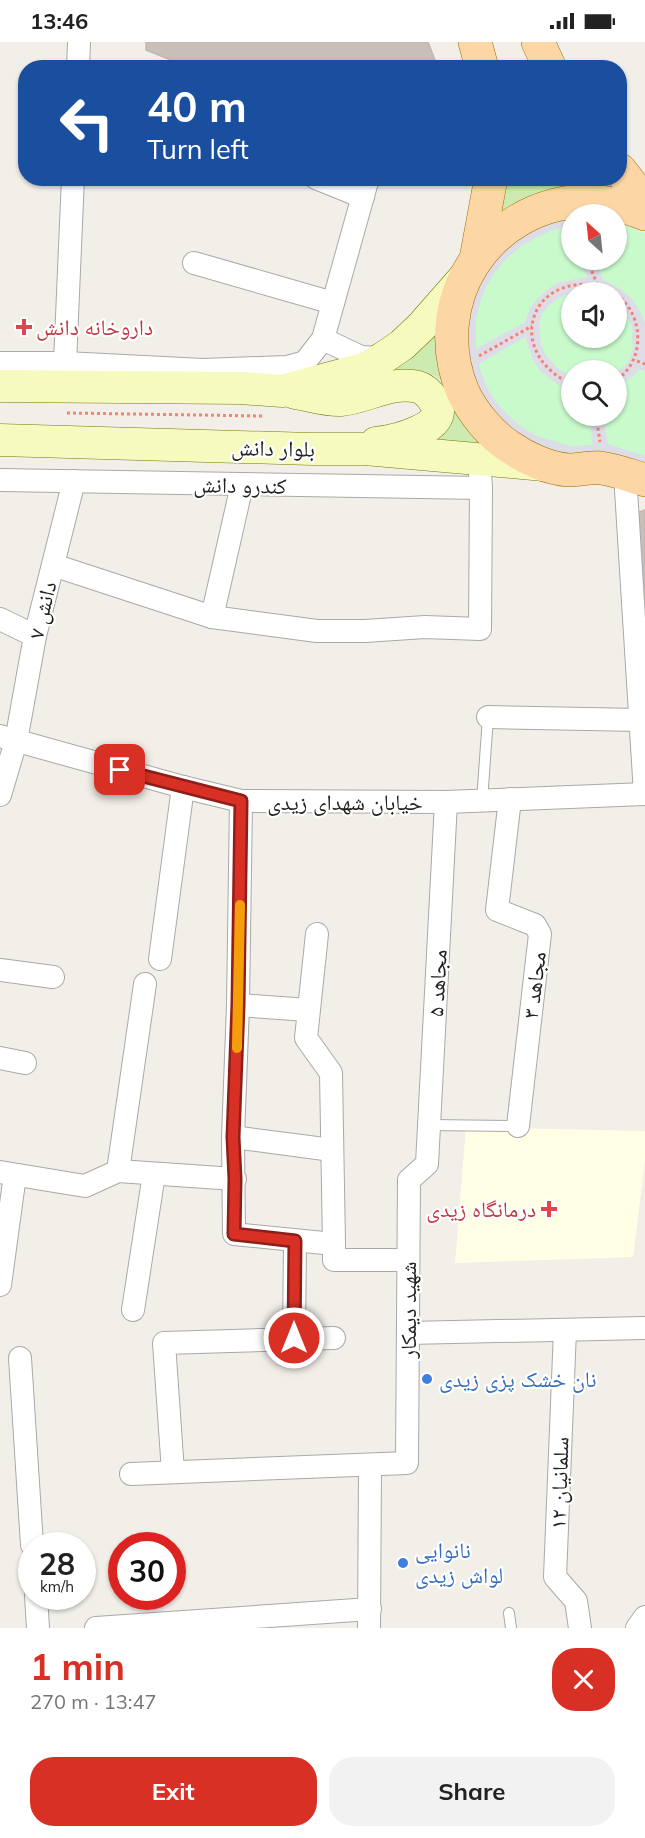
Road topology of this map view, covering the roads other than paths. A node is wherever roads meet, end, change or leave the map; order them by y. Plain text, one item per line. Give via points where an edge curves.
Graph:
1 (79, 42) edge
2 (475, 42) edge
3 (522, 42) edge
4 (544, 57) edge
5 (78, 60) edge
6 (481, 60) edge
7 (627, 179) edge
8 (73, 186) edge
9 (489, 186) edge
10 (366, 188) edge
11 (645, 202) edge
12 (645, 214) edge
13 (194, 263) dead end
14 (471, 268) junction
15 (333, 303) junction
16 (323, 339) junction
17 (382, 358) junction
18 (0, 363) edge
19 (65, 363) junction
20 (290, 378) junction
21 (0, 386) edge
22 (0, 440) edge
23 (334, 448) junction
24 (546, 465) junction
25 (480, 474) junction
26 (635, 477) edge
27 (0, 480) edge
28 (74, 481) junction
29 (242, 485) junction
30 (53, 565) junction
31 (212, 617) junction
32 (0, 620) edge
33 (35, 636) junction
34 (488, 717) joint
35 (640, 720) junction
36 (8, 738) edge
37 (183, 787) junction
38 (645, 794) edge
39 (0, 795) edge
40 (510, 799) junction
41 (241, 801) junction
42 (482, 801) junction
43 (446, 802) junction
44 (317, 934) dead end
45 (160, 958) dead end
46 (0, 970) edge
47 (53, 977) dead end
48 (145, 984) dead end
49 (238, 1005) junction
50 (308, 1010) junction
51 (0, 1058) edge
52 (25, 1063) dead end
53 (430, 1125) junction
54 (518, 1126) joint
55 (233, 1137) junction
56 (332, 1150) junction
57 (427, 1164) joint
58 (118, 1171) junction
59 (7, 1174) edge
60 (154, 1174) junction
61 (235, 1179) junction
62 (295, 1241) junction
63 (334, 1244) junction
64 (408, 1260) junction
65 (0, 1285) edge
66 (133, 1310) dead end
67 (645, 1322) edge
68 (645, 1328) edge
69 (565, 1330) junction
70 (408, 1333) junction
71 (294, 1338) junction
72 (334, 1338) dead end
73 (20, 1358) dead end
74 (370, 1465) junction
75 (173, 1472) junction
76 (131, 1474) dead end
77 (31, 1532) edge
78 (37, 1610) edge
79 (509, 1612) dead end
80 (645, 1617) edge
81 (370, 1618) edge
82 (142, 1626) edge
83 (38, 1628) edge
84 (96, 1628) edge
85 (511, 1628) edge
86 (580, 1628) edge
87 (637, 1628) edge

1 - 5 street
2 - 6 main road
3 - 4 main road
7 - 11 main road
8 - 19 street
9 - 14 main road
10 - 15 street
12 - 14 main road via 606,202 564,203 543,209 506,228 489,242
13 - 15 street
14 - 17 main road via 422,326
14 - 24 main road via 457,297 453,317 451,338 458,380 478,417 492,433 517,452
15 - 16 street
16 - 17 street via 361,357
16 - 20 street
17 - 20 main road via 364,369
18 - 19 street
19 - 20 street via 203,370 287,367
20 - 21 main road via 240,388
20 - 23 main road via 340,400 403,386 419,387 438,405 434,420 416,432 387,441
22 - 23 main road, بلوار دانش
23 - 25 main road, بلوار دانش via 365,449
24 - 25 main road, بلوار دانش
24 - 26 main road via 568,470 600,468
25 - 29 street, کندرو دانش
25 - 31 street via 480,629 317,631
26 - 35 street
27 - 28 street, کندرو دانش
28 - 29 street, کندرو دانش
28 - 30 street, دانش ۷
29 - 31 street
30 - 31 street
30 - 33 street, دانش ۷
32 - 33 street
33 - 36 street, دانش ۷
34 - 35 street
34 - 42 lane
35 - 38 street
36 - 37 street, خیابان شهدای زیدی
36 - 39 street, دانش ۷
37 - 41 street, خیابان شهدای زیدی
37 - 45 street
38 - 40 street, خیابان شهدای زیدی
40 - 42 street, خیابان شهدای زیدی
40 - 54 street, مجاهد ۳ via 497,910 535,925 540,934
41 - 43 street, خیابان شهدای زیدی
41 - 49 street
42 - 43 street, خیابان شهدای زیدی
43 - 53 street, مجاهد ۵
44 - 50 street
46 - 47 street
48 - 58 street
49 - 50 street
49 - 55 street
50 - 56 street via 306,1038 331,1073
51 - 52 street
53 - 54 lane
53 - 57 street, مجاهد ۵
55 - 56 street
55 - 61 street
56 - 63 street
57 - 64 street, شهید دیمکار via 409,1180
58 - 59 street via 85,1186
58 - 60 street
59 - 65 street
60 - 61 street
60 - 66 street
61 - 62 street via 234,1234
62 - 63 street
62 - 71 street
63 - 64 street via 334,1260
64 - 70 street, شهید دیمکار
67 - 68 street
68 - 69 street
69 - 70 street
69 - 86 street, سلمانیان ۱۲ via 555,1578 576,1601
70 - 74 street, شهید دیمکار via 407,1463
71 - 72 street
71 - 75 street via 164,1343
73 - 77 street
74 - 75 street
74 - 81 street
75 - 76 street
78 - 83 street
79 - 85 lane
80 - 87 street
81 - 82 street
82 - 84 street

